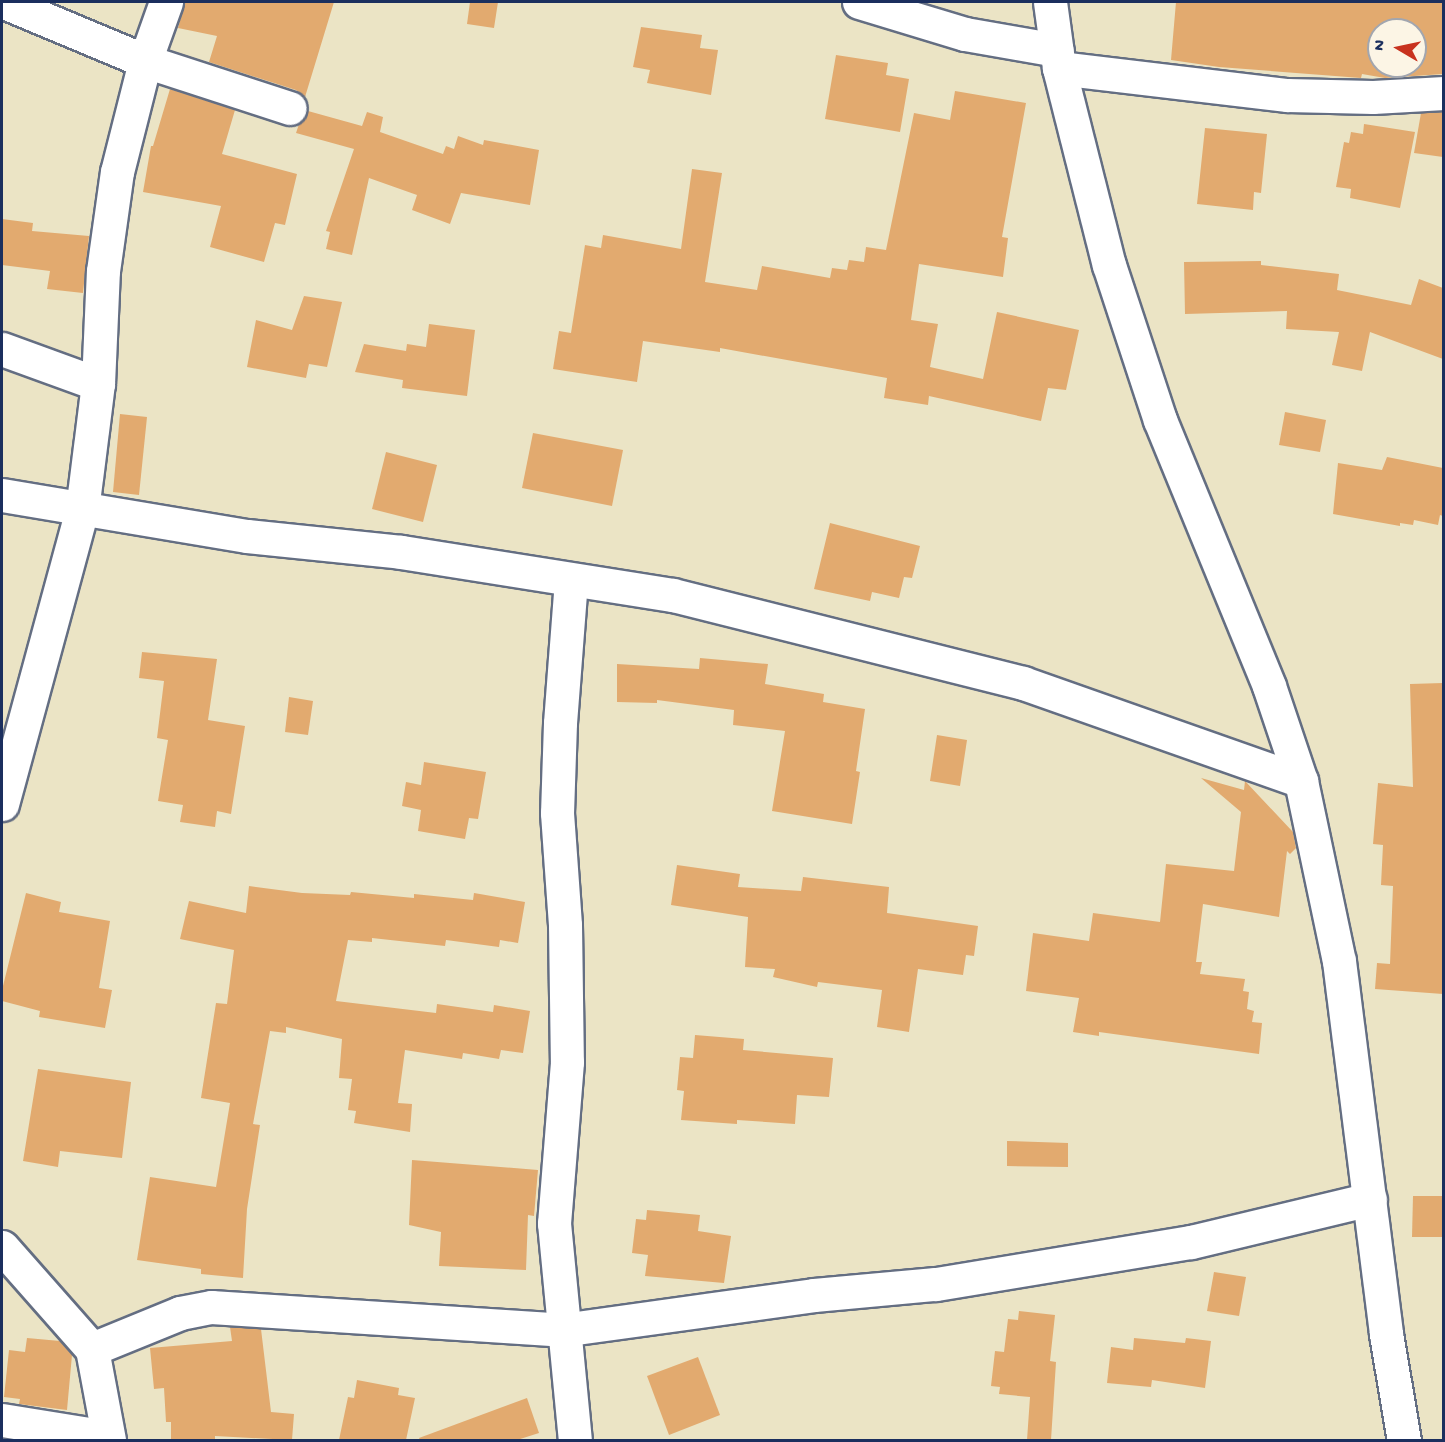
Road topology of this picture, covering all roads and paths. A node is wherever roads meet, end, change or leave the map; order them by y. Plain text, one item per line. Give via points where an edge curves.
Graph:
1 (4, 2) edge
2 (166, 2) edge
3 (859, 2) edge
4 (1050, 2) edge
5 (1058, 59) junction
6 (146, 61) junction
7 (1443, 93) edge
8 (290, 108) dead end
9 (2, 349) edge
10 (98, 384) junction
11 (2, 495) edge
12 (82, 510) junction
13 (571, 580) junction
14 (1301, 781) junction
15 (2, 804) edge
16 (1371, 1199) junction
17 (2, 1247) edge
18 (562, 1330) junction
19 (92, 1350) junction
20 (2, 1420) edge
21 (109, 1439) edge
22 (575, 1440) edge
23 (1404, 1440) edge

1 - 6 street
2 - 6 street
3 - 5 street
4 - 5 street
5 - 7 street via 1287,95 1373,97
5 - 14 street via 1108,265 1160,420 1269,686
6 - 8 street
6 - 10 street via 117,172 103,271
9 - 10 street
10 - 12 street
11 - 12 street
12 - 13 street via 247,536 401,552
12 - 15 street
13 - 14 street via 673,595 1023,683
13 - 18 street via 557,813 565,925 567,1062 554,1223
14 - 16 street via 1339,961
16 - 18 street via 1191,1242 936,1284 814,1295
16 - 23 street via 1386,1334
17 - 19 street
18 - 19 street via 211,1307 180,1313
18 - 22 street
19 - 21 street
20 - 21 street

